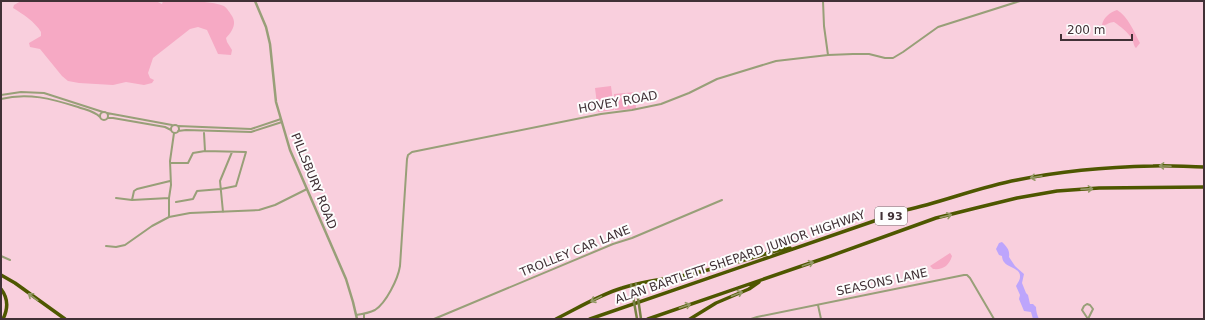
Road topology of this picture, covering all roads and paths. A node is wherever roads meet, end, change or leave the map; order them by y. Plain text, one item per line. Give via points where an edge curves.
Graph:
1 (255, 1) edge
2 (823, 1) edge
3 (1020, 1) edge
4 (828, 55) junction
5 (1, 95) edge
6 (1, 99) edge
7 (103, 112) junction
8 (107, 113) junction
9 (100, 117) junction
10 (108, 118) junction
11 (281, 120) junction
12 (172, 125) junction
13 (178, 126) junction
14 (171, 130) junction
15 (178, 131) junction
16 (174, 133) junction
17 (204, 133) dead end
18 (205, 151) junction
19 (232, 152) junction
20 (170, 163) junction
21 (1204, 167) edge
22 (171, 180) junction
23 (1204, 187) edge
24 (221, 189) junction
25 (307, 189) junction
26 (116, 198) dead end
27 (169, 198) junction
28 (132, 200) junction
29 (722, 200) dead end
30 (176, 202) dead end
31 (223, 212) junction
32 (169, 217) junction
33 (106, 246) dead end
34 (796, 248) junction
35 (1, 256) edge
36 (10, 260) dead end
37 (1, 275) edge
38 (763, 280) junction
39 (636, 284) junction
40 (631, 285) junction
41 (1, 289) edge
42 (818, 305) junction
43 (364, 314) junction
44 (356, 315) junction
45 (3, 319) edge
46 (64, 319) edge
47 (357, 319) edge
48 (364, 319) edge
49 (434, 319) edge
50 (556, 319) edge
51 (590, 319) edge
52 (637, 319) edge
53 (641, 319) edge
54 (648, 319) edge
55 (690, 319) edge
56 (751, 319) edge
57 (820, 319) edge
58 (994, 319) edge
59 (1088, 319) edge

1 - 11 street, PILLSBURY ROAD via 270,44 276,102
2 - 4 street
3 - 4 street, HOVEY ROAD via 938,27 893,58 863,54
4 - 43 street, HOVEY ROAD via 783,60 753,68 717,79 689,94 654,106 601,114 412,152 407,159 400,271 380,306
5 - 7 street via 21,92 44,93
6 - 9 street via 21,96 42,97 93,112
7 - 8 street
7 - 9 street
8 - 10 street
8 - 12 street
9 - 10 street via 104,120
10 - 14 street
11 - 13 street via 251,129
11 - 15 street via 251,132
11 - 25 street, PILLSBURY ROAD via 290,150
12 - 13 street
12 - 14 street
13 - 15 street
14 - 16 street
15 - 16 street
16 - 20 street
17 - 18 street
18 - 19 street
18 - 20 street via 193,153 188,163
19 - 24 street via 220,181
19 - 24 street via 246,152 236,186
20 - 22 street
21 -> 34 highway, ALAN BARTLETT SHEPARD JUNIOR HIGHWAY / I 93 via 1107,168 992,185 906,210
22 - 27 street
22 - 28 street via 137,189
38 -> 23 highway, I 93 via 936,218 1017,198 1099,188
24 - 30 street via 197,190 193,199
24 - 31 street
25 - 31 street via 259,210
25 - 44 street, PILLSBURY ROAD via 346,278
26 - 28 street
27 - 28 street
27 - 32 street
29 - 49 street, TROLLEY CAR LANE
31 - 32 street
32 - 33 street via 125,245
34 - 39 highway via 785,248 690,274
34 - 51 highway, ALAN BARTLETT SHEPARD JUNIOR HIGHWAY / I 93
35 - 36 street
46 -> 37 highway
54 -> 38 highway, I 93
55 -> 38 highway
39 - 40 highway
39 - 53 main road, bridge
40 -> 50 highway via 605,294
40 - 52 main road, bridge
41 - 45 highway via 7,303
42 - 56 street, SEASONS LANE
42 - 57 street
42 - 58 street, SEASONS LANE via 965,275 970,278
43 - 44 street, HOVEY ROAD
43 - 48 street
44 - 47 street, PILLSBURY ROAD
59 - 59 street via 1092,309 1088,304 1082,310

